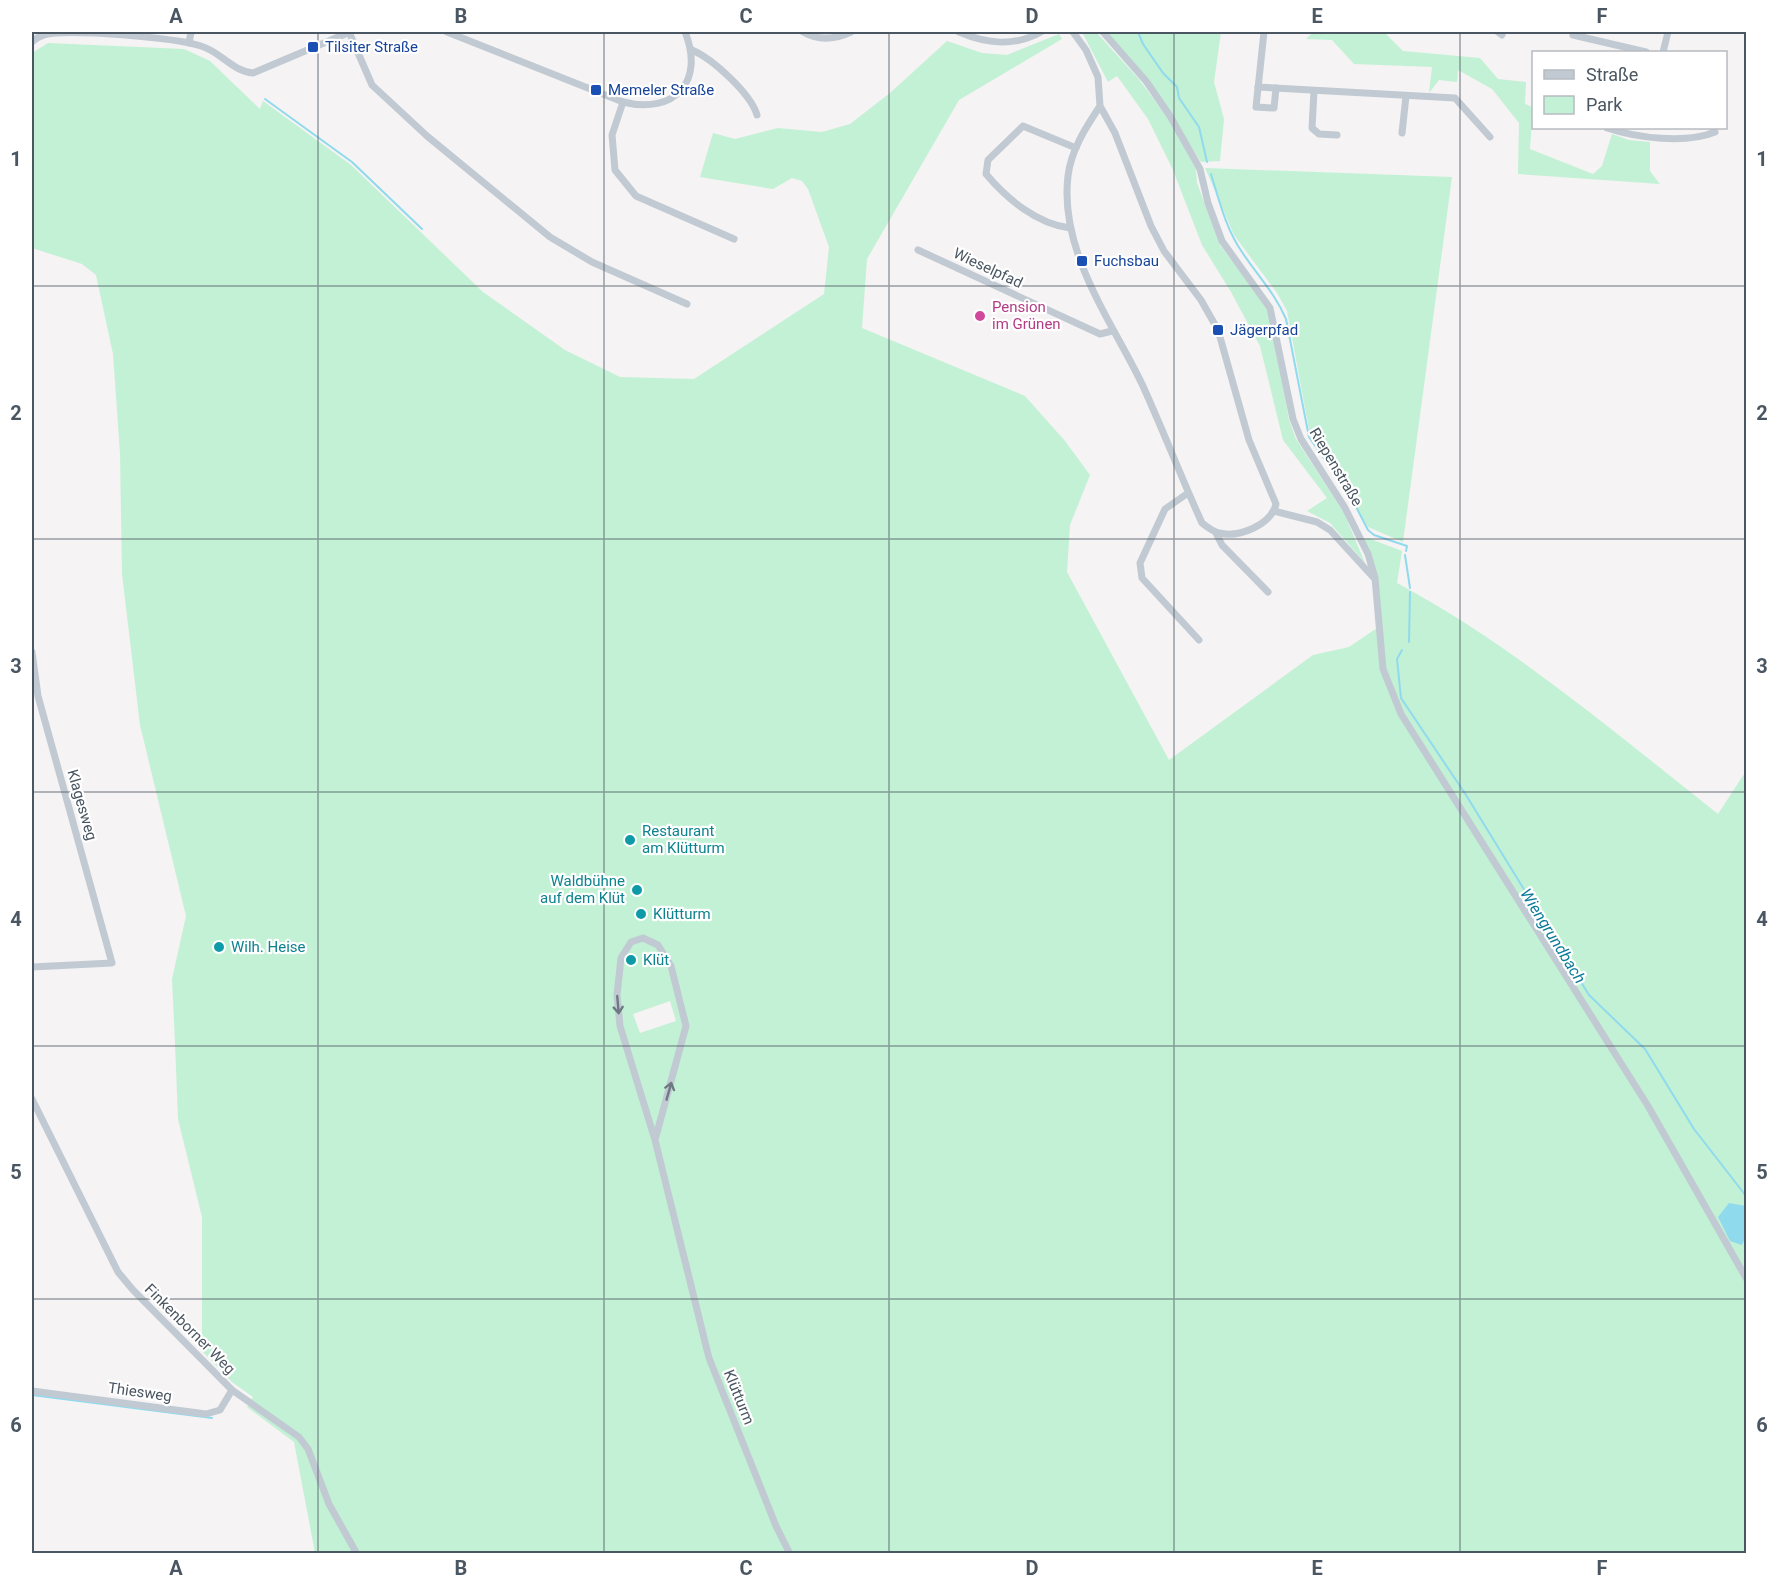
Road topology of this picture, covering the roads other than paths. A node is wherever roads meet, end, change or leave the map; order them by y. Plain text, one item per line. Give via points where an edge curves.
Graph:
1 (191, 32) edge
2 (349, 32) edge
3 (447, 32) edge
4 (685, 32) edge
5 (803, 32) edge
6 (851, 32) edge
7 (959, 32) edge
8 (1041, 32) edge
9 (1073, 32) edge
10 (1103, 32) edge
11 (1264, 32) edge
12 (1668, 32) edge
13 (1574, 35) dead end
14 (32, 42) edge
15 (189, 43) junction
16 (693, 50) junction
17 (1642, 51) edge
18 (1663, 51) edge
19 (1258, 87) junction
20 (1276, 88) junction
21 (1314, 91) junction
22 (1406, 96) junction
23 (623, 102) junction
24 (1100, 106) junction
25 (757, 115) dead end
26 (1610, 129) edge
27 (1634, 129) edge
28 (1715, 132) dead end
29 (1402, 133) dead end
30 (1337, 135) dead end
31 (1631, 136) junction
32 (1490, 137) dead end
33 (1076, 148) junction
34 (1070, 228) junction
35 (734, 238) dead end
36 (918, 250) dead end
37 (687, 304) dead end
38 (1112, 331) junction
39 (1188, 493) junction
40 (1274, 511) junction
41 (1216, 533) junction
42 (1375, 578) junction
43 (1268, 592) dead end
44 (1199, 640) dead end
45 (32, 652) edge
46 (34, 699) edge
47 (32, 967) edge
48 (32, 1099) edge
49 (655, 1140) junction
50 (1746, 1278) edge
51 (232, 1390) junction
52 (32, 1391) edge
53 (357, 1554) edge
54 (790, 1554) edge

1 - 15 street
2 - 15 street via 253,73 241,72 217,54
2 - 37 street via 372,85 427,136 550,237 592,262
3 - 23 street
4 - 16 street
5 - 6 street via 824,38
7 - 8 street via 997,42 1014,42
9 - 24 street via 1098,77
10 - 42 street, Riepenstraße via 1146,81 1170,116 1200,169 1222,242 1270,308 1297,429 1363,539
11 - 19 street
12 - 18 street
13 - 17 street
14 - 15 street via 44,35 83,33
16 - 23 street via 690,76 680,93 657,105
16 - 25 street via 706,56 754,103
19 - 20 street
19 - 20 street via 1256,107 1274,108
20 - 21 street
21 - 22 street
21 - 30 street via 1312,128 1319,134
22 - 29 street
22 - 32 street via 1455,98
23 - 35 street via 612,135 615,170 636,196
24 - 33 street
24 - 40 street via 1164,251 1218,330 1249,440 1274,497
26 - 31 street
27 - 31 street
28 - 31 street via 1701,138
33 - 34 street via 1068,175
33 - 34 street via 1023,126 988,160 986,174 1027,211 1056,226
34 - 38 street
36 - 38 street, Wieselpfad via 1100,334
38 - 39 street via 1156,416
39 - 41 street via 1202,523
39 - 44 street via 1165,509 1140,563 1142,578
40 - 41 street via 1264,523 1250,529
40 - 42 street via 1317,522 1330,530
41 - 43 street via 1222,545
42 - 50 street, Riepenstraße via 1383,669 1401,714 1642,1095
45 - 46 street, Klagesweg
46 - 47 street, Klagesweg via 112,963
48 - 51 street, Finkenborner Weg via 118,1272
49 -> 49 street, Klütturm via 686,1026 671,966 658,945 643,938 625,948 617,995 620,1026
49 - 54 street, Klütturm via 709,1358
51 - 52 street, Thiesweg via 220,1410 206,1414
51 - 53 street, Finkenborner Weg via 299,1437

